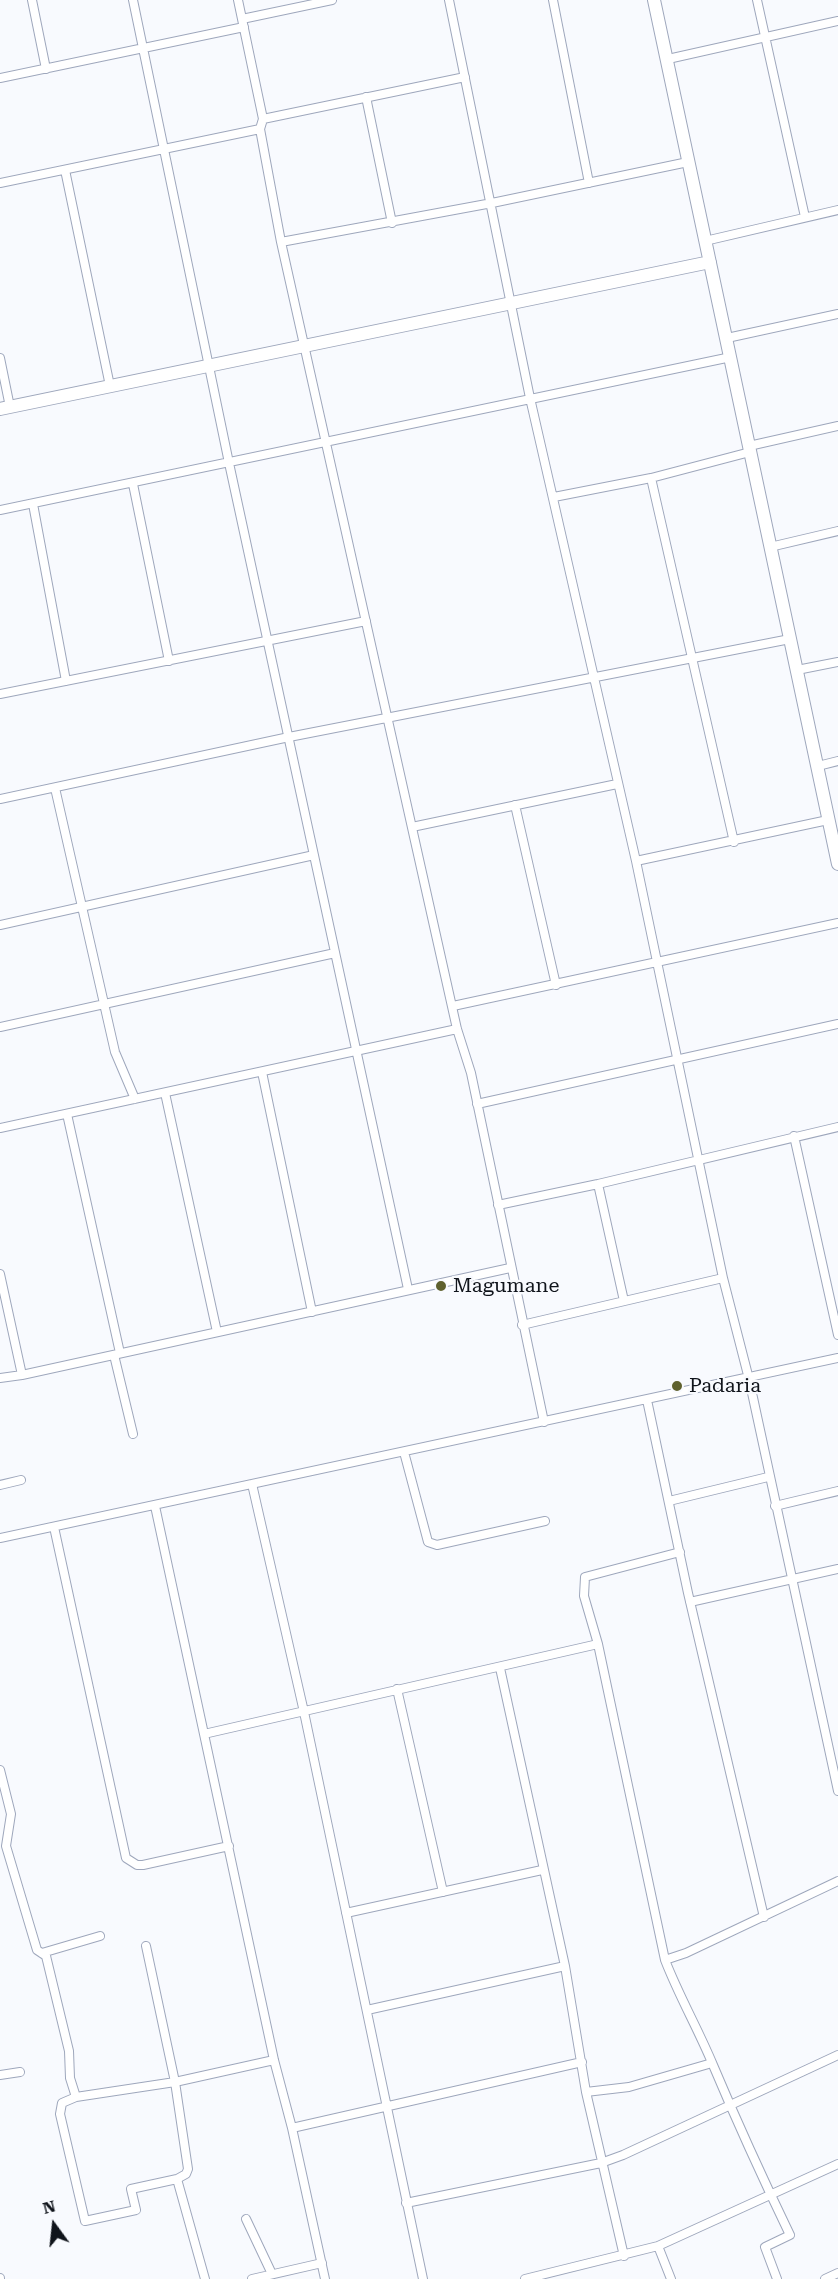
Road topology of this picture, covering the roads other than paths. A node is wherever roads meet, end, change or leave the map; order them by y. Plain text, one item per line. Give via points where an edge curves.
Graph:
1 (32, 0) edge
2 (133, 0) edge
3 (238, 0) edge
4 (332, 0) edge
5 (449, 0) edge
6 (553, 0) edge
7 (654, 0) edge
8 (757, 0) edge
9 (838, 21) edge
10 (243, 23) junction
11 (765, 37) junction
12 (143, 50) junction
13 (668, 59) junction
14 (46, 69) junction
15 (465, 77) junction
16 (0, 78) edge
17 (366, 97) junction
18 (263, 118) junction
19 (260, 129) junction
20 (162, 148) junction
21 (688, 162) junction
22 (65, 170) junction
23 (0, 183) edge
24 (589, 183) junction
25 (492, 203) junction
26 (838, 210) edge
27 (805, 217) junction
28 (392, 223) junction
29 (705, 241) junction
30 (281, 242) junction
31 (710, 262) junction
32 (511, 302) junction
33 (838, 314) edge
34 (727, 338) junction
35 (304, 346) junction
36 (731, 357) junction
37 (0, 358) edge
38 (209, 366) junction
39 (110, 386) junction
40 (530, 398) junction
41 (5, 408) edge
42 (838, 426) edge
43 (327, 441) junction
44 (749, 449) junction
45 (229, 463) junction
46 (651, 478) junction
47 (133, 484) junction
48 (554, 497) junction
49 (33, 504) junction
50 (0, 510) edge
51 (838, 531) edge
52 (770, 546) junction
53 (366, 621) junction
54 (267, 639) junction
55 (790, 639) junction
56 (693, 659) junction
57 (169, 661) junction
58 (838, 662) edge
59 (797, 670) junction
60 (594, 677) junction
61 (66, 681) junction
62 (0, 694) edge
63 (389, 719) junction
64 (290, 737) junction
65 (838, 761) edge
66 (818, 766) junction
67 (618, 784) junction
68 (55, 788) junction
69 (0, 799) edge
70 (515, 805) junction
71 (828, 820) junction
72 (412, 827) junction
73 (734, 842) junction
74 (314, 855) junction
75 (838, 860) edge
76 (636, 861) junction
77 (84, 906) junction
78 (838, 923) edge
79 (0, 925) edge
80 (335, 953) junction
81 (657, 962) junction
82 (556, 985) junction
83 (105, 1004) junction
84 (453, 1006) junction
85 (838, 1024) edge
86 (0, 1027) edge
87 (458, 1029) junction
88 (357, 1051) junction
89 (679, 1060) junction
90 (262, 1072) junction
91 (165, 1093) junction
92 (135, 1099) junction
93 (477, 1104) junction
94 (67, 1114) junction
95 (838, 1127) edge
96 (0, 1128) edge
97 (794, 1136) junction
98 (699, 1160) junction
99 (598, 1184) junction
100 (498, 1205) junction
101 (510, 1268) junction
102 (0, 1274) edge
103 (723, 1278) junction
104 (408, 1289) junction
105 (624, 1301) junction
106 (312, 1312) junction
107 (522, 1325) junction
108 (217, 1332) junction
109 (838, 1335) edge
110 (117, 1354) junction
111 (838, 1358) edge
112 (22, 1375) junction
113 (0, 1378) edge
114 (749, 1379) junction
115 (648, 1400) junction
116 (544, 1422) junction
117 (133, 1434) dead end
118 (404, 1452) junction
119 (768, 1477) junction
120 (21, 1480) dead end
121 (252, 1484) junction
122 (0, 1485) edge
123 (838, 1491) edge
124 (669, 1501) junction
125 (155, 1506) junction
126 (775, 1506) junction
127 (545, 1521) dead end
128 (54, 1527) junction
129 (0, 1538) edge
130 (680, 1552) junction
131 (838, 1569) edge
132 (791, 1580) junction
133 (690, 1602) junction
134 (598, 1644) junction
135 (500, 1668) junction
136 (397, 1689) junction
137 (304, 1712) junction
138 (204, 1734) junction
139 (0, 1770) edge
140 (838, 1791) edge
141 (229, 1846) junction
142 (543, 1870) junction
143 (838, 1881) edge
144 (443, 1892) junction
145 (346, 1913) junction
146 (764, 1917) junction
147 (100, 1936) dead end
148 (146, 1946) dead end
149 (42, 1953) junction
150 (665, 1960) junction
151 (566, 1966) junction
152 (367, 2010) junction
153 (838, 2055) edge
154 (274, 2060) junction
155 (582, 2062) junction
156 (712, 2064) junction
157 (20, 2072) dead end
158 (0, 2075) edge
159 (175, 2082) junction
160 (586, 2092) junction
161 (76, 2097) junction
162 (728, 2106) junction
163 (388, 2107) junction
164 (292, 2128) junction
165 (601, 2163) junction
166 (838, 2164) edge
167 (177, 2179) junction
168 (771, 2196) junction
169 (406, 2203) junction
170 (246, 2219) dead end
171 (658, 2246) junction
172 (624, 2256) junction
173 (322, 2263) junction
174 (572, 2269) junction
175 (838, 2273) edge
176 (272, 2274) junction
177 (205, 2279) edge
178 (252, 2279) edge
179 (325, 2279) edge
180 (423, 2279) edge
181 (525, 2279) edge
182 (576, 2279) edge
183 (671, 2279) edge
184 (777, 2279) edge
185 (825, 2279) edge

1 - 14 street
2 - 12 street
3 - 10 street
4 - 10 street
5 - 15 street
6 - 24 street
7 - 13 street
8 - 11 street
9 - 11 street
10 - 12 street
10 - 18 street
11 - 13 street
11 - 27 street
12 - 14 street
12 - 20 street
13 - 21 street
14 - 16 street
15 - 17 street
15 - 25 street
17 - 18 street
17 - 28 street
18 - 19 street
19 - 20 street
19 - 30 street
20 - 22 street
20 - 38 street
21 - 24 street
21 - 29 street
22 - 23 street
22 - 39 street
24 - 25 street
25 - 28 street
25 - 32 street
26 - 27 street
27 - 29 street
28 - 30 street
29 - 31 street
30 - 35 street
31 - 32 street
31 - 34 street
32 - 35 street
32 - 40 street
33 - 34 street
34 - 36 street
35 - 38 street
35 - 43 street
36 - 40 street
36 - 44 street
37 - 41 street
38 - 39 street
38 - 45 street
39 - 41 street
40 - 43 street
40 - 48 street
42 - 44 street
43 - 45 street
43 - 53 street
44 - 46 street
44 - 52 street
45 - 47 street
45 - 54 street
46 - 48 street
46 - 56 street
47 - 49 street
47 - 57 street
48 - 60 street
49 - 50 street
49 - 61 street
51 - 52 street
52 - 55 street
53 - 54 street
53 - 63 street
54 - 57 street
54 - 64 street
55 - 56 street
55 - 59 street
56 - 60 street
56 - 73 street
57 - 61 street
58 - 59 street
59 - 66 street
60 - 63 street
60 - 67 street
61 - 62 street
63 - 64 street
63 - 72 street
64 - 68 street
64 - 74 street
65 - 66 street
66 - 71 street
67 - 70 street
67 - 76 street
68 - 69 street
68 - 77 street
70 - 72 street
70 - 82 street
71 - 73 street
71 - 75 street
72 - 84 street
73 - 76 street
74 - 77 street
74 - 80 street
76 - 81 street
77 - 79 street
77 - 83 street
78 - 81 street
80 - 83 street
80 - 88 street
81 - 82 street
81 - 89 street
82 - 84 street
83 - 86 street
83 - 92 street via 116,1052
84 - 87 street
85 - 89 street
87 - 88 street
87 - 93 street
88 - 90 street
88 - 104 street
89 - 93 street
89 - 98 street
90 - 91 street
90 - 106 street
91 - 92 street
91 - 108 street
92 - 94 street
93 - 100 street
94 - 96 street
94 - 110 street
95 - 97 street
97 - 98 street
97 - 109 street
98 - 99 street
98 - 103 street
99 - 100 street
99 - 105 street
100 - 101 street
101 - 104 street
101 - 107 street
102 - 112 street
103 - 105 street
103 - 114 street
104 - 106 street
105 - 107 street
106 - 108 street
107 - 116 street
108 - 110 street
110 - 112 street
110 - 117 street
111 - 114 street
112 - 113 street
114 - 115 street
114 - 119 street
115 - 116 street
115 - 124 street
116 - 118 street
118 - 121 street
118 - 127 street via 428,1542 437,1545
119 - 124 street
119 - 126 street
120 - 122 street
121 - 125 street
121 - 137 street
123 - 126 street
124 - 130 street
125 - 128 street
125 - 138 street
126 - 132 street
128 - 129 street
128 - 141 street via 126,1858 143,1865
130 - 133 street
130 - 134 street via 585,1576 584,1596
131 - 132 street
132 - 133 street
132 - 140 street
133 - 146 street
134 - 135 street
134 - 150 street
135 - 136 street
135 - 142 street
136 - 137 street
136 - 144 street
137 - 138 street
137 - 145 street
138 - 141 street
139 - 149 street via 11,1814 6,1846 37,1950
141 - 154 street
142 - 144 street
142 - 151 street
143 - 146 street
144 - 145 street
145 - 152 street
146 - 150 street
147 - 149 street
148 - 159 street
149 - 161 street via 59,2005
150 - 156 street
151 - 152 street
151 - 155 street
152 - 163 street
153 - 162 street
154 - 159 street
154 - 164 street
155 - 160 street
155 - 163 street
156 - 160 street via 629,2087
156 - 162 street
157 - 158 street
159 - 161 street
159 - 167 street via 188,2169
160 - 165 street
161 - 167 street via 63,2103 60,2114 85,2221 136,2210 131,2189
162 - 165 street
162 - 168 street
163 - 164 street
163 - 169 street
164 - 173 street
165 - 169 street
165 - 172 street
166 - 168 street
167 - 177 street
168 - 171 street
168 - 184 street via 790,2235 765,2247
169 - 180 street
170 - 176 street
171 - 172 street
171 - 183 street
172 - 174 street
173 - 176 street
173 - 179 street
174 - 181 street
174 - 182 street
175 - 185 street
176 - 178 street

